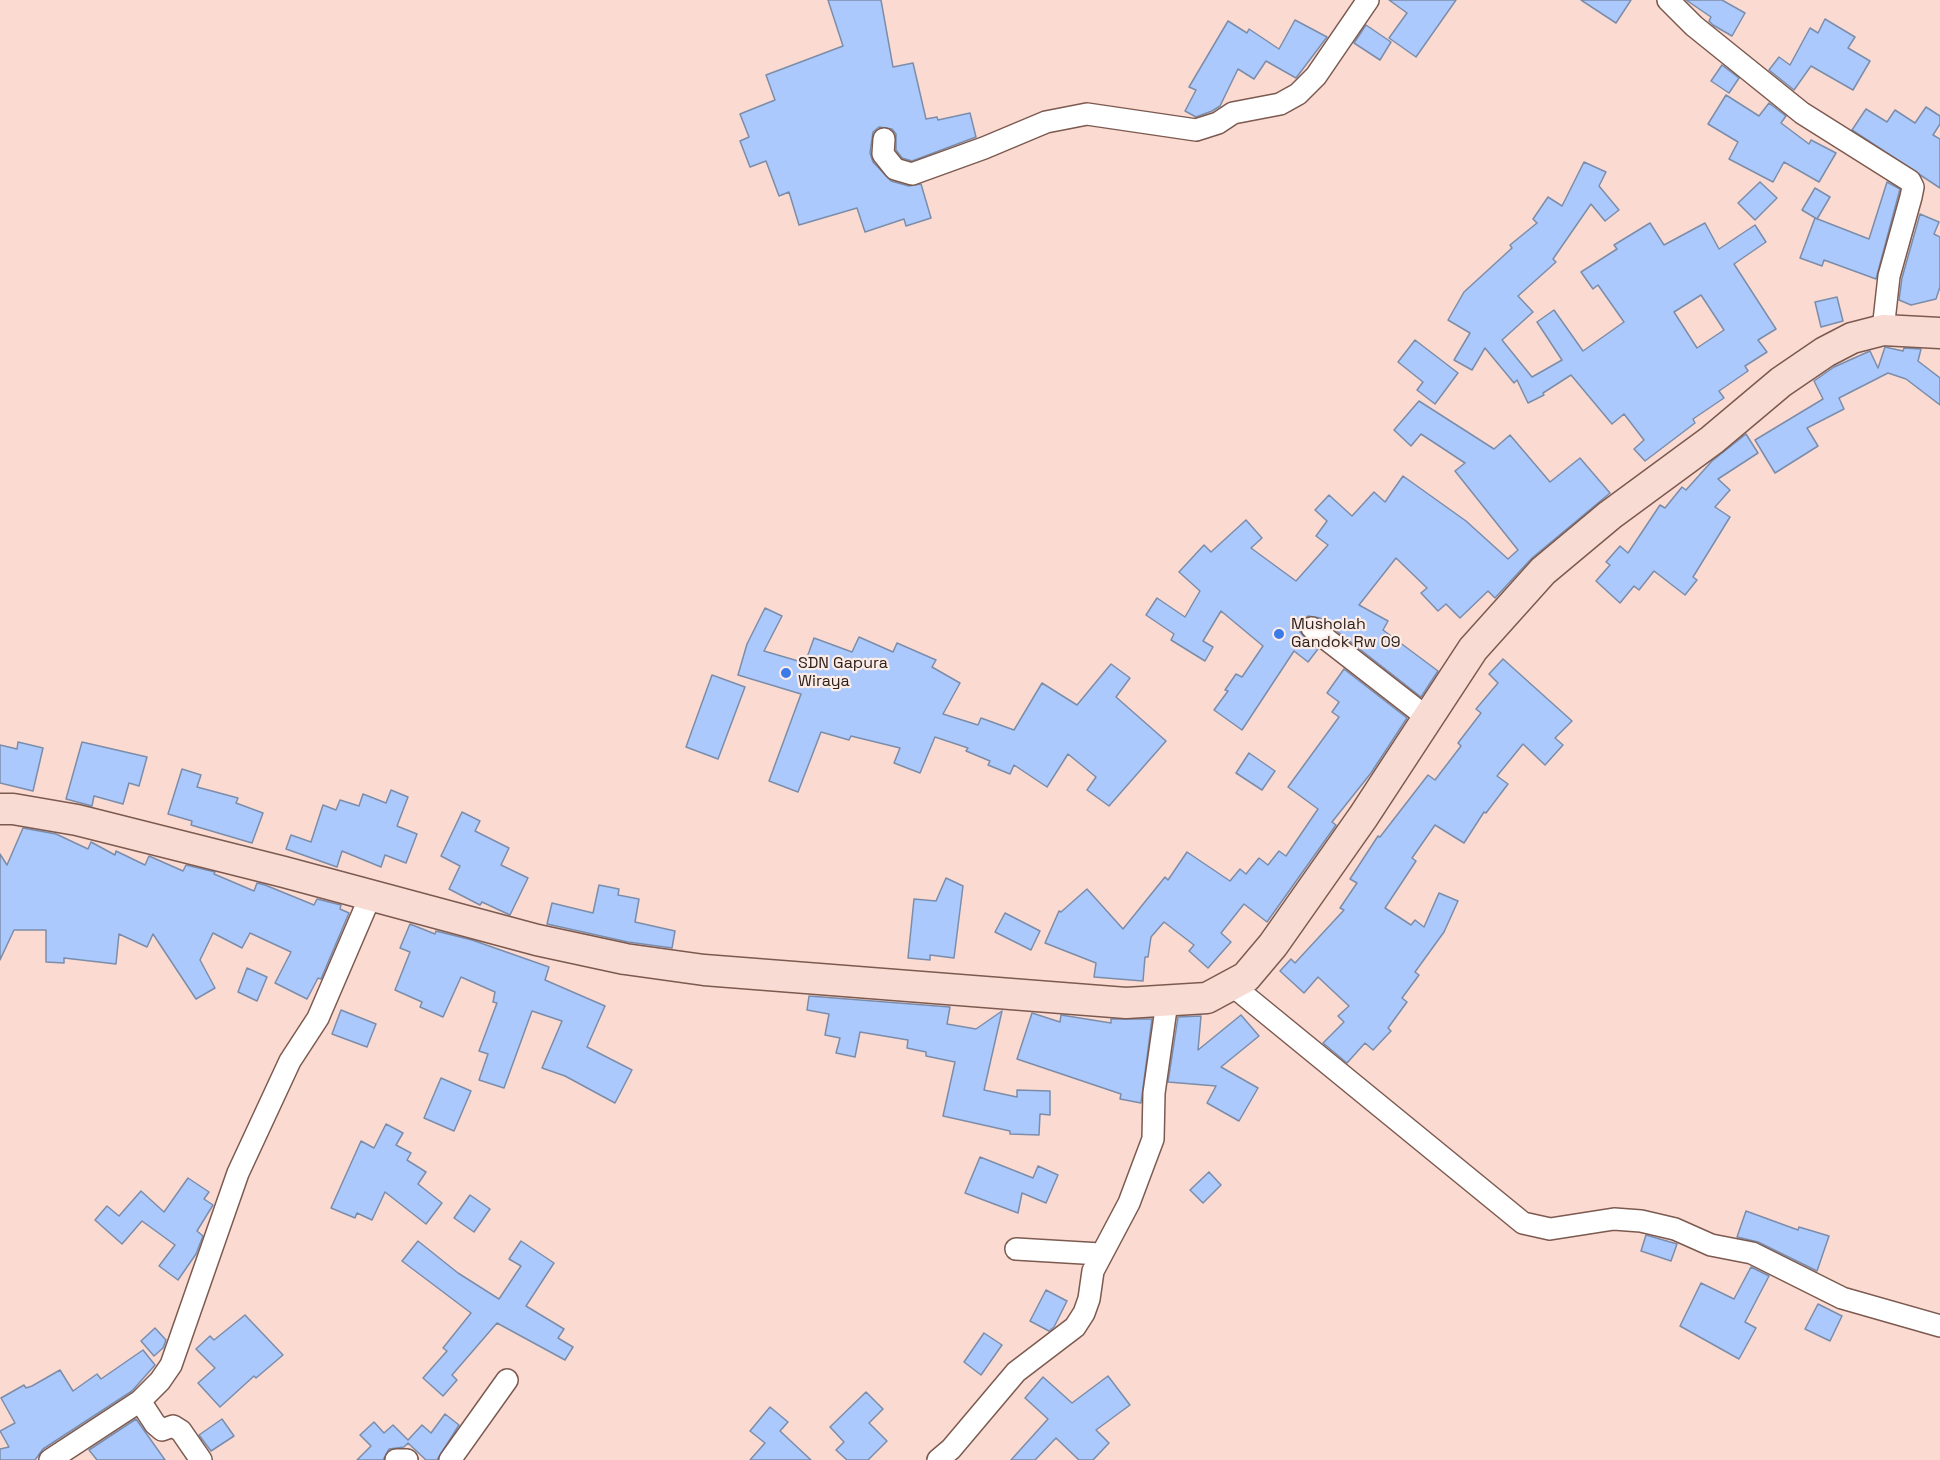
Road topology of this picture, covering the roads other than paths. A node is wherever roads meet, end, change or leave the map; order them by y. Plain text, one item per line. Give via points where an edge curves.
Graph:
1 (1368, 0) edge
2 (1668, 0) edge
3 (884, 139) dead end
4 (1883, 330) junction
5 (1940, 333) edge
6 (1312, 628) dead end
7 (1429, 718) junction
8 (0, 809) edge
9 (370, 897) junction
10 (1233, 986) junction
11 (1167, 1002) junction
12 (1016, 1249) dead end
13 (1100, 1254) junction
14 (1940, 1326) edge
15 (507, 1380) dead end
16 (140, 1401) junction
17 (50, 1460) edge
18 (201, 1460) edge
19 (396, 1460) edge
20 (407, 1460) edge
21 (450, 1460) edge
22 (938, 1460) edge

1 - 3 street via 1316,76 1298,94 1280,104 1233,113 1196,130 1087,114 1046,122 912,174 896,169 884,154
2 - 4 street via 1694,26 1802,113 1910,181 1913,187 1889,276
4 - 5 main road
4 - 7 main road via 1852,338 1781,382 1559,557 1473,650
6 - 7 street
7 - 10 main road via 1273,945 1248,975
8 - 9 main road via 76,820
9 - 11 main road via 537,940 625,959 704,970 1126,1003
9 - 16 street via 318,1018 290,1061 238,1173 171,1365
10 - 11 main road via 1207,998
10 - 14 street via 1523,1223 1550,1229 1614,1219 1675,1229 1711,1245 1752,1253 1842,1298
11 - 13 street via 1154,1093 1153,1139 1130,1203
12 - 13 street
13 - 22 street via 1089,1299 1075,1327 1016,1372
15 - 21 street
16 - 17 street
16 - 18 street via 162,1430 173,1426 182,1431
19 - 20 street

